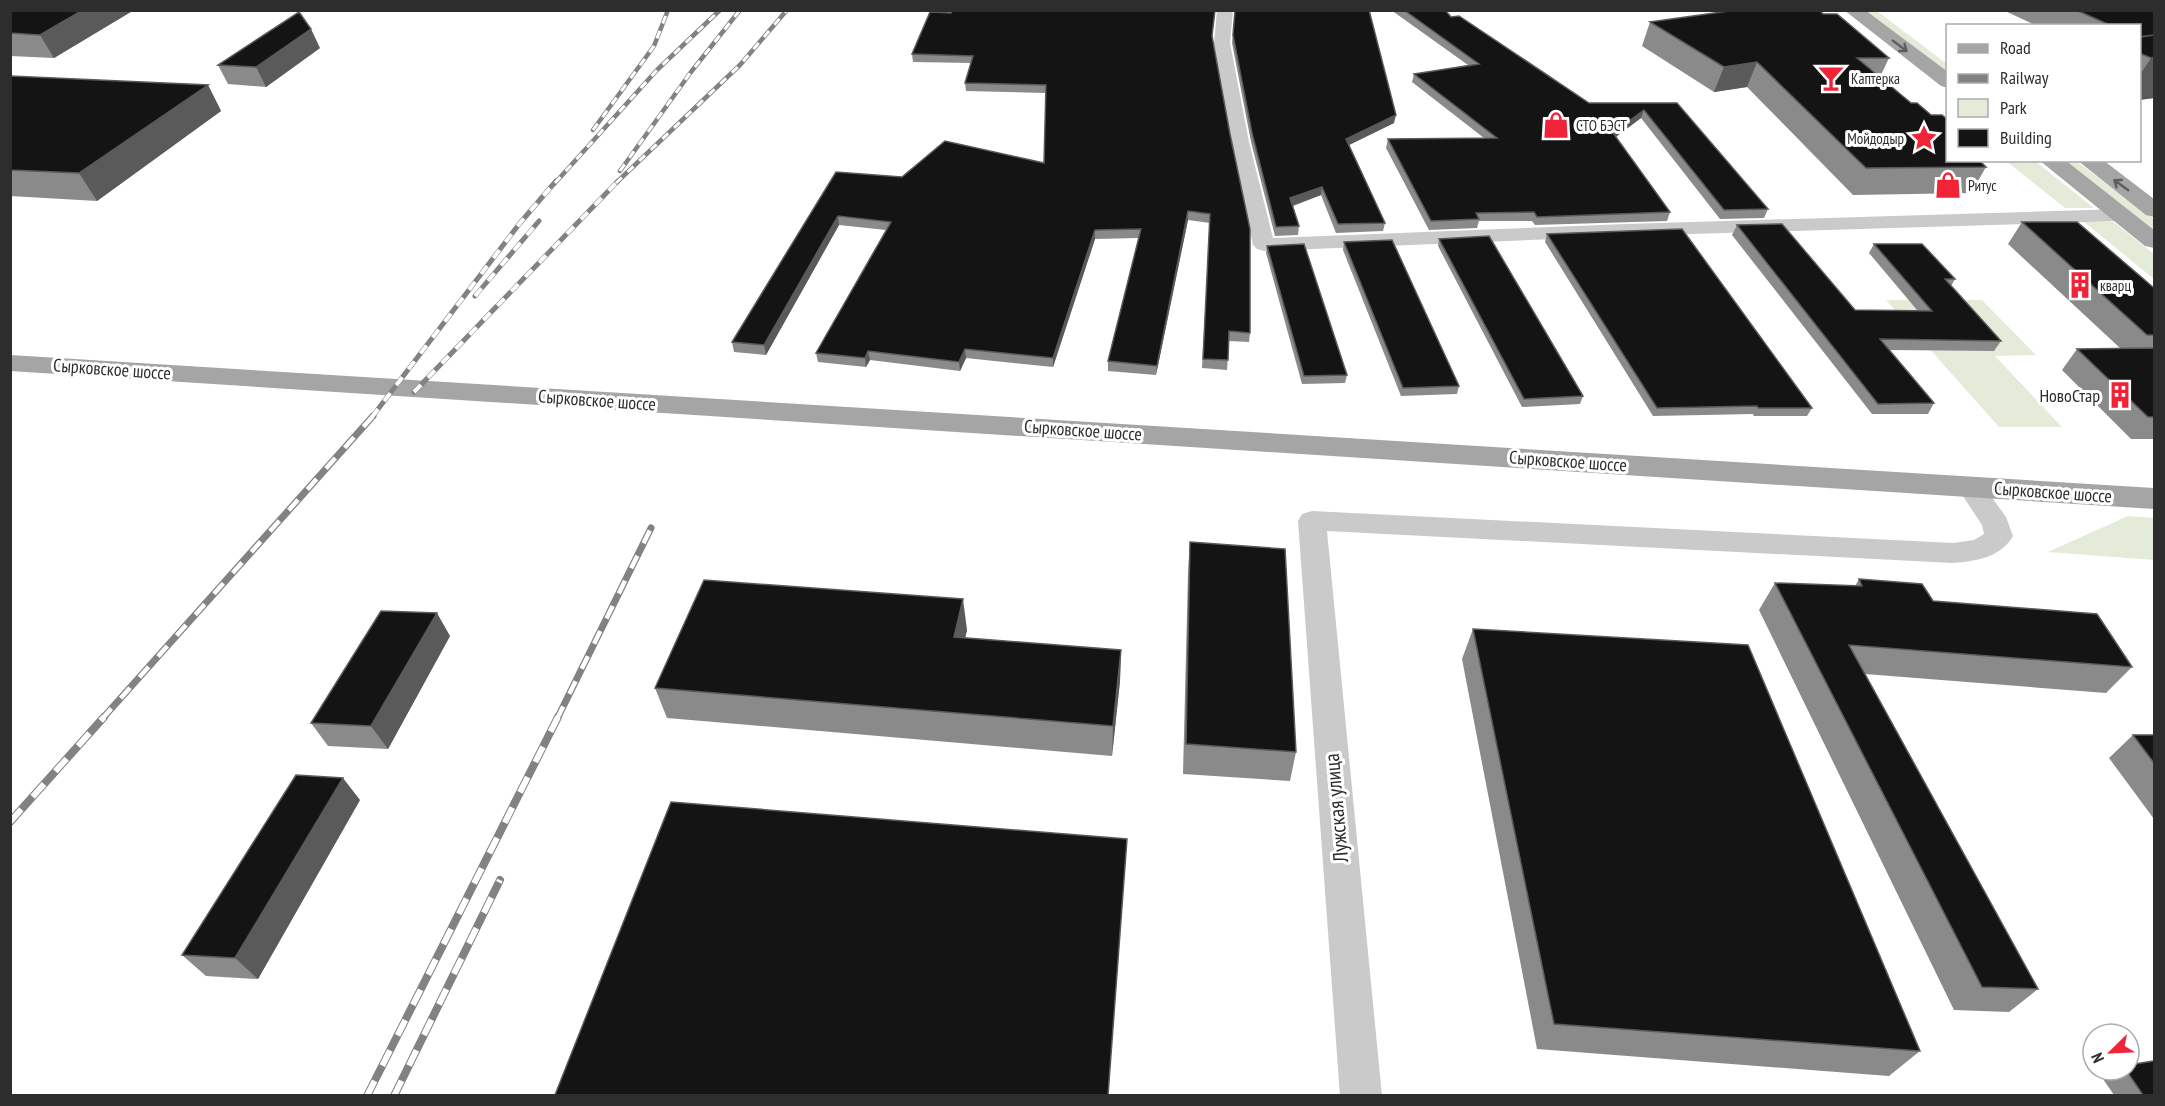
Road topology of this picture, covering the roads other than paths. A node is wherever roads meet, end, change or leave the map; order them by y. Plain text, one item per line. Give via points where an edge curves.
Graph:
1 (1225, 10) edge
2 (1853, 10) edge
3 (1946, 81) edge
4 (2053, 162) edge
5 (2091, 162) edge
6 (2154, 210) edge
7 (2121, 215) junction
8 (2154, 241) edge
9 (10, 363) edge
10 (1970, 487) junction
11 (2154, 499) edge
12 (1361, 1095) edge

1 - 7 street via 1222,43 1264,245
2 -> 3 main road
4 - 7 main road
6 -> 5 main road
7 - 8 main road
9 - 10 main road, Сырковское шоссе
10 - 11 main road, Сырковское шоссе
10 - 12 street, Лужская улица via 1996,524 1999,536 1991,546 1953,553 1312,521

